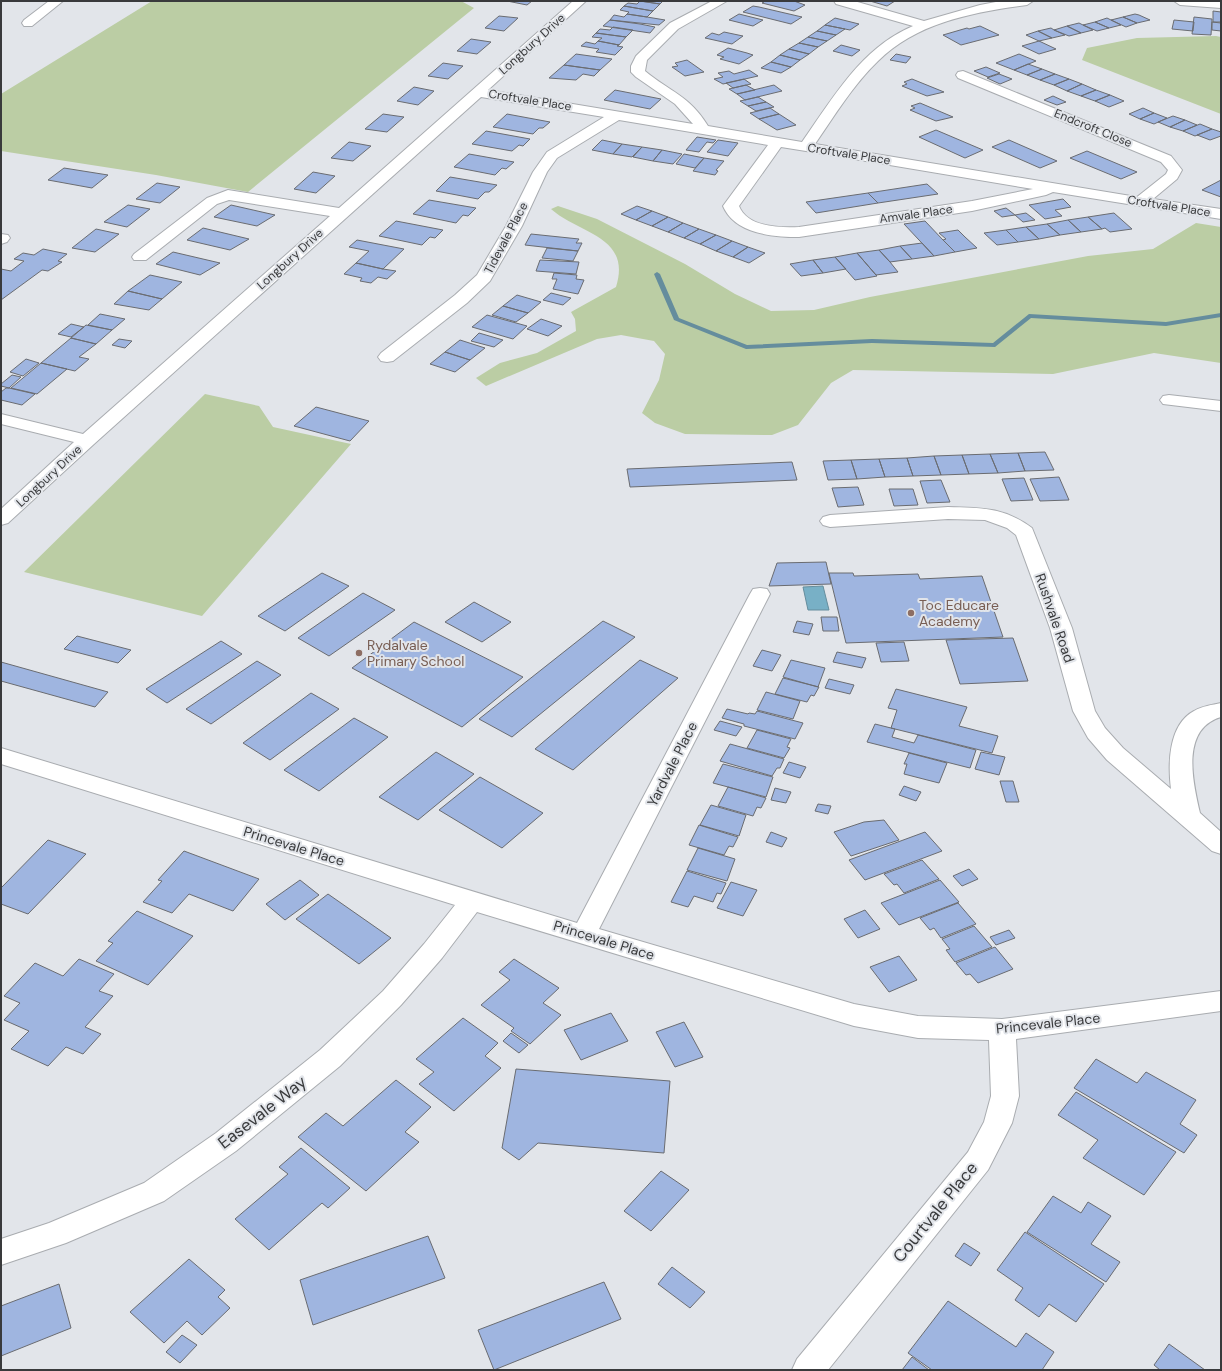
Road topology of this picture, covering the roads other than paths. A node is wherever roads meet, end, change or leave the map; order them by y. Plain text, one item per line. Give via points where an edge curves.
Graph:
1 (57, 1) edge
2 (580, 1) edge
3 (721, 1) edge
4 (840, 1) edge
5 (1027, 1) edge
6 (1180, 1) edge
7 (1221, 4) edge
8 (28, 23) dead end
9 (924, 24) junction
10 (963, 75) dead end
11 (478, 92) junction
12 (617, 115) junction
13 (703, 129) junction
14 (777, 142) junction
15 (806, 147) junction
16 (1059, 189) junction
17 (1141, 201) junction
18 (342, 213) junction
19 (1221, 214) edge
20 (140, 257) dead end
21 (387, 357) dead end
22 (1169, 400) dead end
23 (1221, 406) edge
24 (1, 419) edge
25 (87, 440) junction
26 (1, 520) edge
27 (830, 521) dead end
28 (760, 594) dead end
29 (1221, 710) edge
30 (1, 756) edge
31 (1188, 816) junction
32 (1221, 845) edge
33 (472, 901) junction
34 (584, 933) junction
35 (1221, 1001) edge
36 (1002, 1030) junction
37 (1, 1252) edge
38 (808, 1370) edge

1 - 8 street
2 - 11 street, Longbury Drive
3 - 13 street via 674,26 641,59 638,66 638,72 644,79 683,102
4 - 9 street
5 - 9 street via 962,12
6 - 7 street
9 - 15 street via 883,48 857,74
10 - 17 street, Endcroft Close via 1166,159 1175,170 1172,176
11 - 12 street, Croftvale Place
11 - 18 street, Longbury Drive
12 - 13 street, Croftvale Place
12 - 21 street, Tidevale Place via 552,155 540,172 514,226 484,278
13 - 14 street, Croftvale Place
14 - 15 street, Croftvale Place
14 - 16 street, Amvale Place via 731,206 736,216 772,231 799,232 972,206
15 - 16 street, Croftvale Place
16 - 17 street, Croftvale Place
17 - 19 street, Croftvale Place
18 - 20 street via 228,195 212,201
18 - 25 street, Longbury Drive
22 - 23 street
24 - 25 street
25 - 26 street, Longbury Drive
27 - 31 street, Rushvale Road via 948,513 988,514 1014,524 1025,532 1061,628 1084,711 1096,734 1115,754
28 - 34 street, Yardvale Place
29 - 31 street via 1199,718 1184,738 1179,767
30 - 33 street, Princevale Place
31 - 32 street, Rushvale Road
33 - 34 street, Princevale Place
33 - 37 street, Easevale Way via 392,998 330,1058 226,1142 154,1192 55,1234
34 - 36 street, Princevale Place via 854,1015 918,1027
35 - 36 street, Princevale Place
36 - 38 street, Courtvale Place via 1005,1096 998,1123 978,1161

